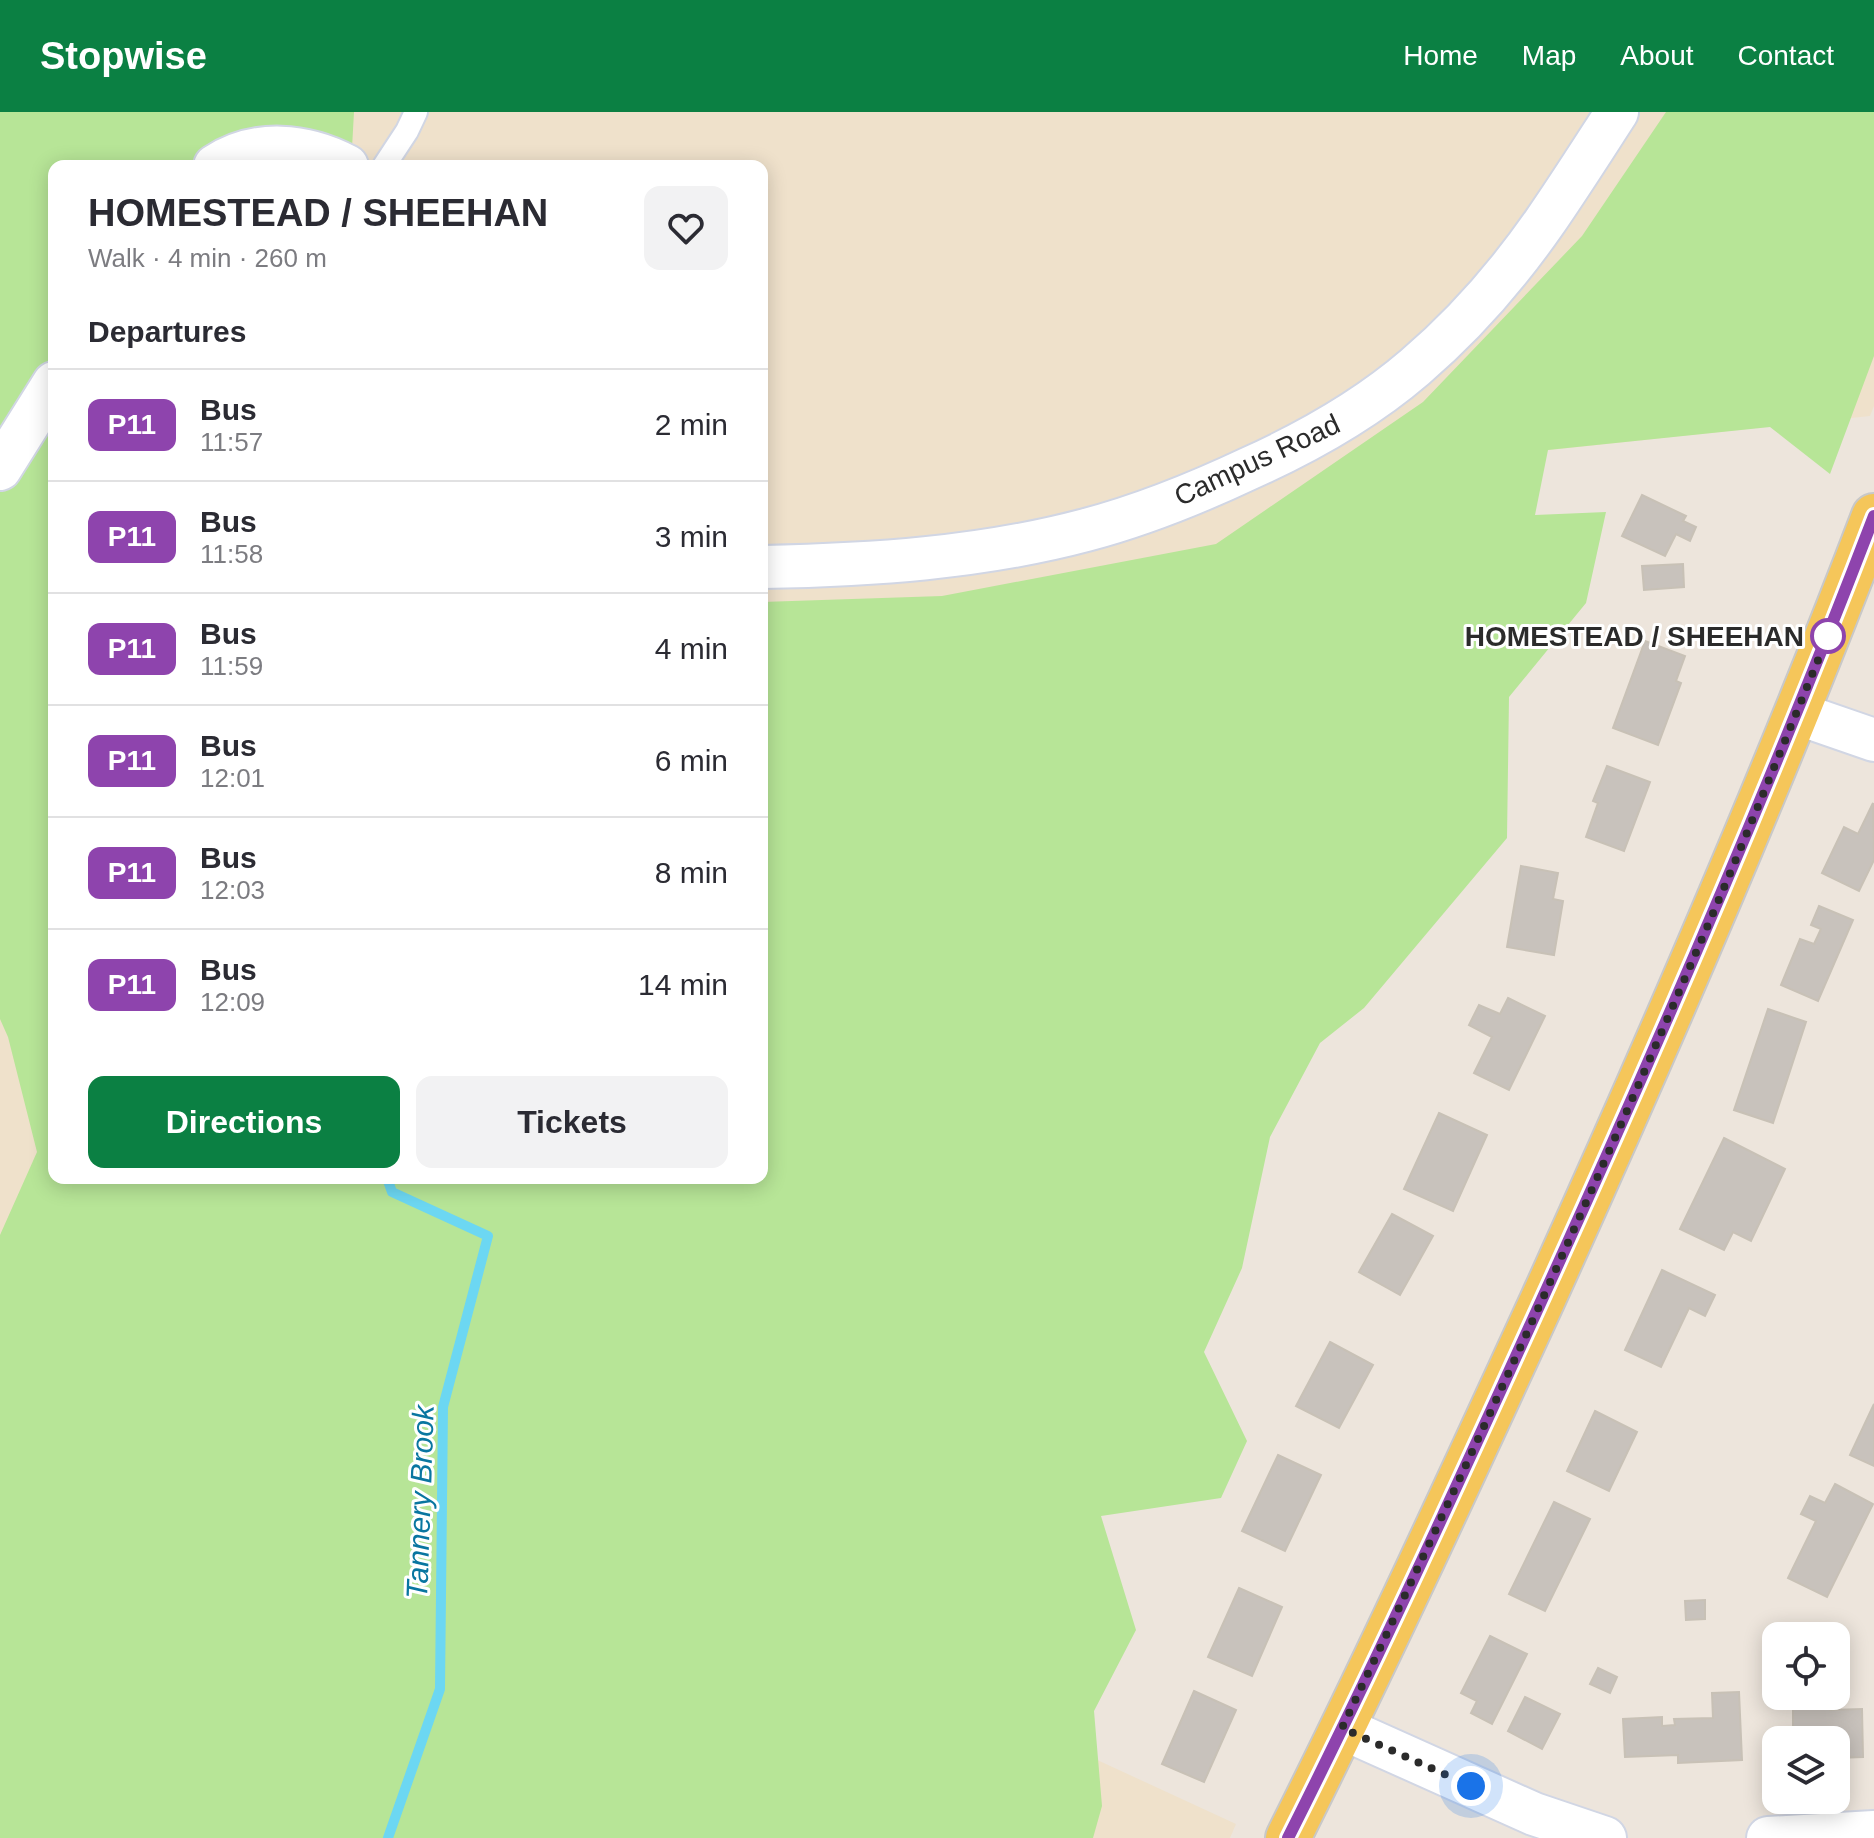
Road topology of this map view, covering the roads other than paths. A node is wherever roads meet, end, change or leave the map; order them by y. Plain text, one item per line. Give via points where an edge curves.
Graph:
1 (416, 112) edge
2 (1617, 112) edge
3 (224, 160) edge
4 (334, 160) edge
5 (388, 160) edge
6 (48, 393) edge
7 (0, 469) edge
8 (1874, 516) edge
9 (768, 567) edge
10 (1796, 713) junction
11 (1874, 740) edge
12 (1342, 1728) junction
13 (1874, 1832) edge
14 (1288, 1838) edge
15 (1605, 1838) edge
16 (1768, 1838) edge

1 - 5 lane
2 - 9 street, Campus Road via 1498,283 1416,366 1326,432 1181,498 1072,534 904,560
3 - 4 street via 267,148
6 - 7 street
8 - 10 main road
10 - 11 street
10 - 12 main road via 1592,1191
12 - 14 main road
12 - 15 street via 1534,1814
13 - 16 street

